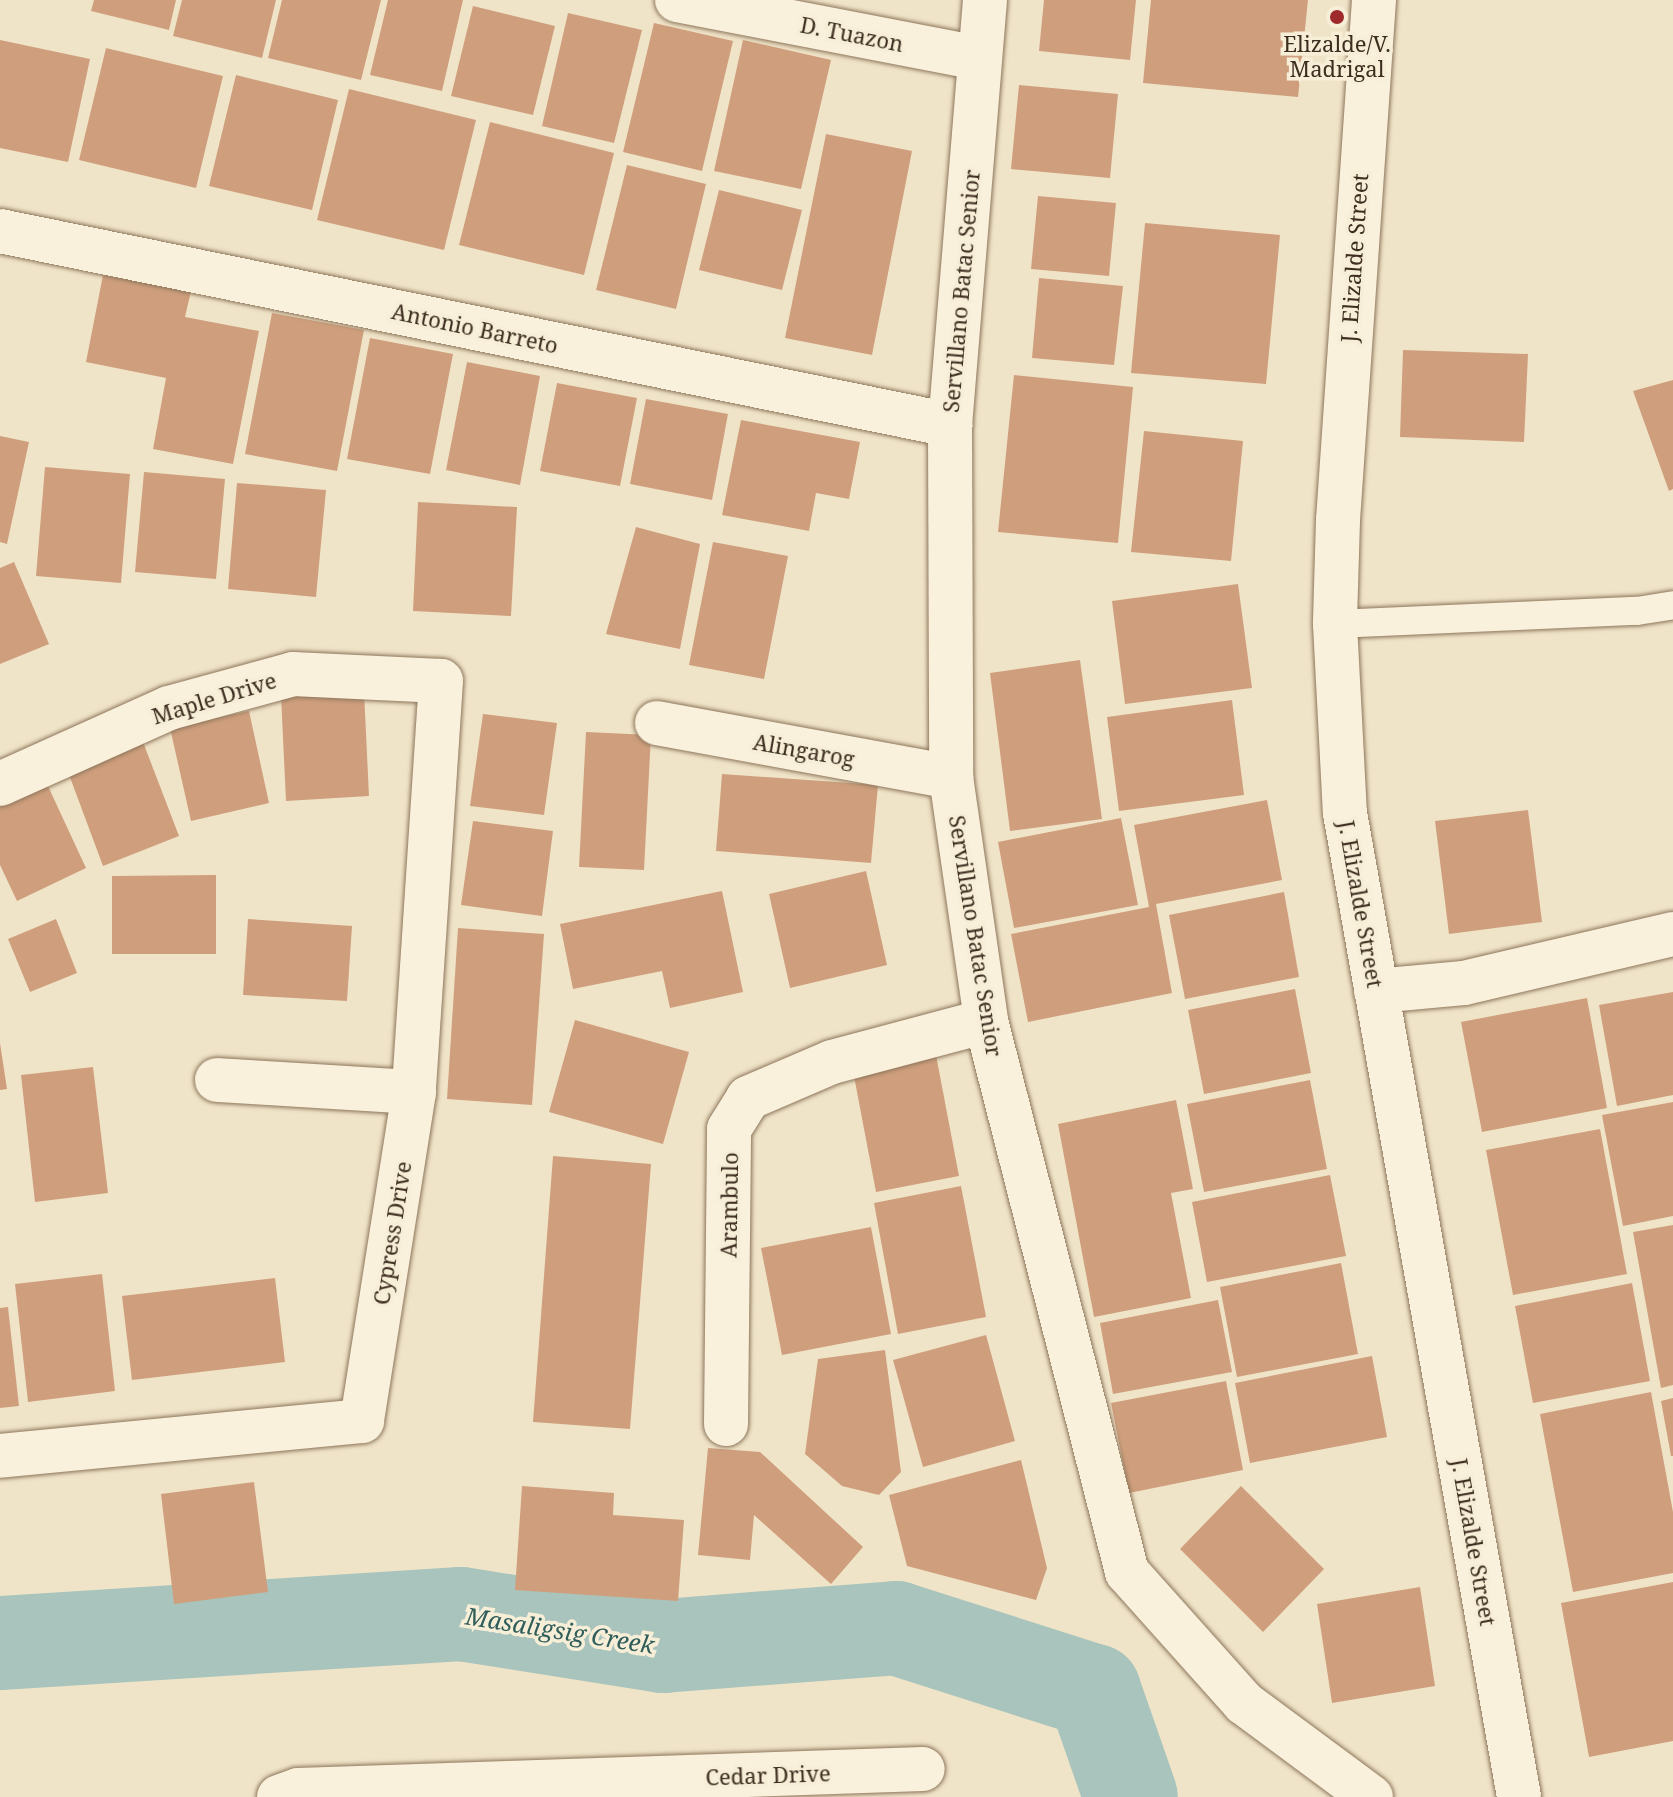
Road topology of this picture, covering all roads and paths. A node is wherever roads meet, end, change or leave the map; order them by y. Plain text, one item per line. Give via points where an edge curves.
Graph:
1 (677, 0) edge
2 (985, 0) edge
3 (1374, 0) edge
4 (979, 58) junction
5 (0, 231) edge
6 (950, 425) junction
7 (1673, 605) edge
8 (1335, 624) junction
9 (441, 681) joint
10 (657, 723) dead end
11 (951, 777) junction
12 (0, 784) edge
13 (1673, 934) edge
14 (1376, 991) junction
15 (986, 1021) junction
16 (217, 1080) dead end
17 (414, 1092) junction
18 (726, 1424) dead end
19 (0, 1456) edge
20 (923, 1769) dead end
21 (533, 1790) edge
22 (279, 1797) edge
23 (1371, 1797) edge
24 (1519, 1797) edge

1 - 4 street, D. Tuazon
2 - 4 street, Servillano Batac Senior
3 - 8 street, J. Elizalde Street via 1342,416
4 - 6 street, Servillano Batac Senior
5 - 6 street, Antonio Barreto
6 - 11 street, Servillano Batac Senior
7 - 8 lane
8 - 14 street, J. Elizalde Street via 1345,813
9 - 12 street, Maple Drive via 293,674 169,708
9 - 17 street, Cypress Drive
10 - 11 street, Alingarog
11 - 15 street, Servillano Batac Senior
13 - 14 street via 1464,983
14 - 24 street, J. Elizalde Street
15 - 18 street, Arambulo via 832,1062 748,1098 729,1129
15 - 23 street, Servillano Batac Senior via 1127,1572 1244,1703
16 - 17 street
17 - 19 street, Cypress Drive via 362,1421
20 - 21 street, Cedar Drive
21 - 22 street, Cedar Drive via 298,1790

